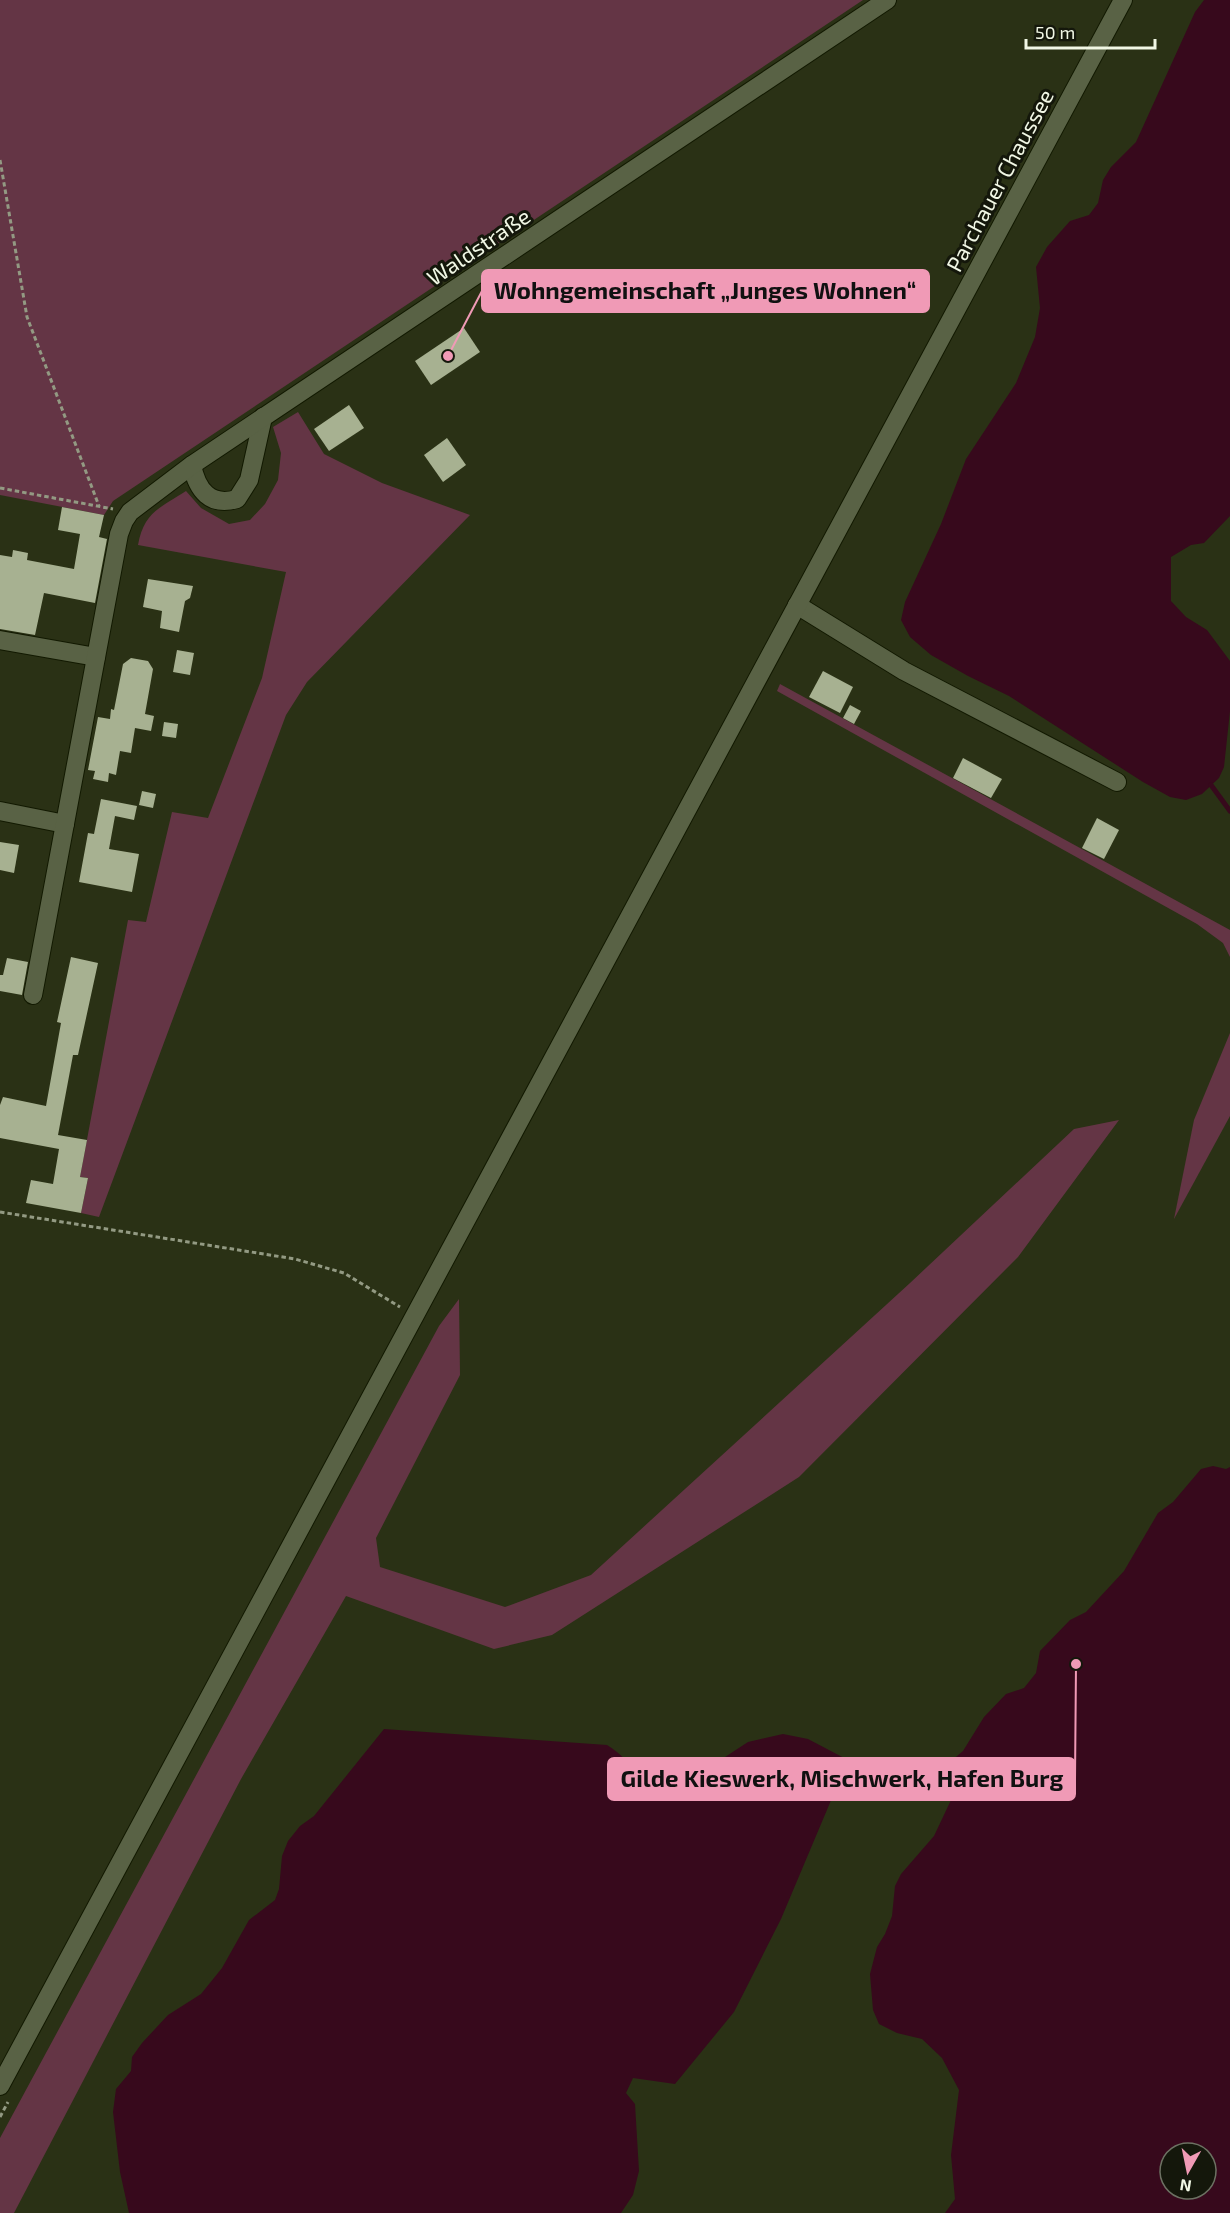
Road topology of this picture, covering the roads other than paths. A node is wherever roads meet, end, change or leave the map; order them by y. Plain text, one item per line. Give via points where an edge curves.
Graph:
1 (887, 0) edge
2 (1124, 0) edge
3 (263, 417) junction
4 (192, 465) junction
5 (797, 605) junction
6 (0, 640) edge
7 (96, 657) junction
8 (1117, 782) dead end
9 (0, 811) edge
10 (66, 824) junction
11 (33, 995) dead end
12 (0, 2086) edge

1 - 3 street, Waldstraße
2 - 5 street, Parchauer Chaussee
3 - 4 street, Waldstraße
3 - 4 street via 249,480 237,499 220,502 210,497 195,478
4 - 7 street, Waldstraße via 130,512 120,530
5 - 8 street via 904,671
5 - 12 street, Parchauer Chaussee
6 - 7 street
7 - 10 street, Waldstraße
9 - 10 street
10 - 11 street, Waldstraße

